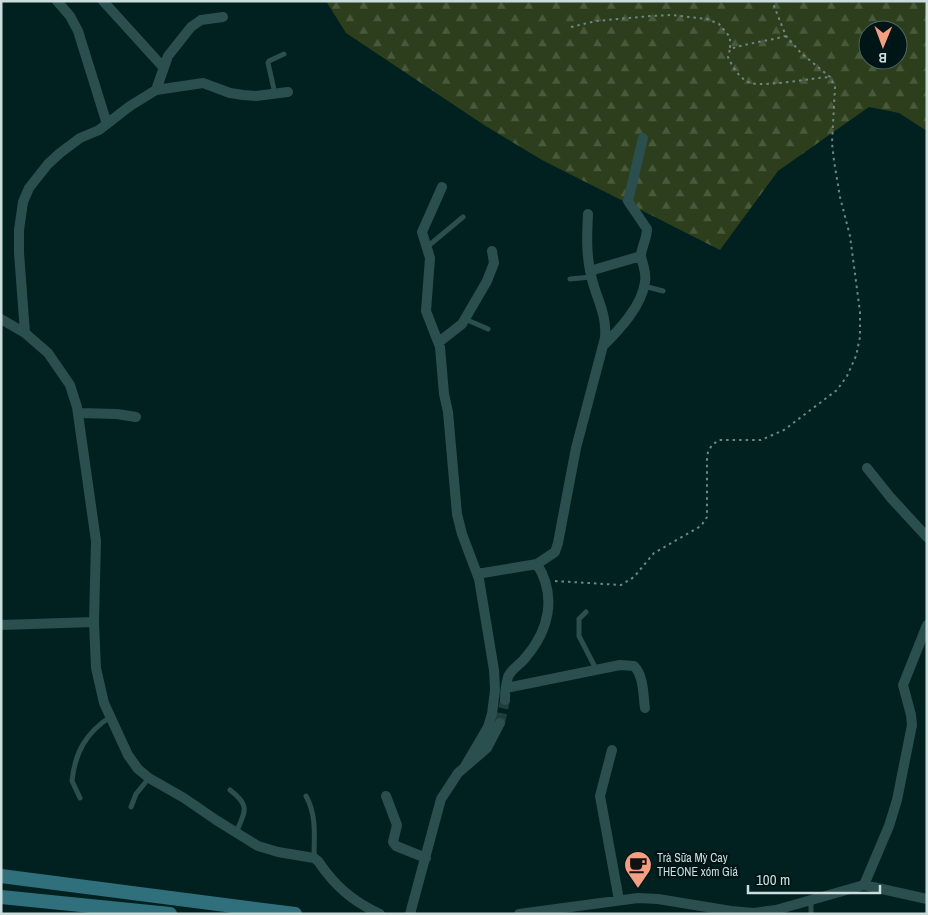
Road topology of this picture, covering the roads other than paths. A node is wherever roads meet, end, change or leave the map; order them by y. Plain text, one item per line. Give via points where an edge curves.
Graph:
1 (56, 1) edge
2 (103, 1) edge
3 (223, 17) dead end
4 (284, 54) dead end
5 (164, 67) junction
6 (156, 90) junction
7 (288, 92) dead end
8 (276, 95) junction
9 (107, 124) junction
10 (643, 138) dead end
11 (442, 186) dead end
12 (588, 214) dead end
13 (463, 217) dead end
14 (426, 248) junction
15 (492, 251) dead end
16 (641, 256) junction
17 (590, 274) junction
18 (570, 279) dead end
19 (644, 286) junction
20 (663, 290) dead end
21 (1, 319) edge
22 (465, 319) junction
23 (488, 328) dead end
24 (25, 333) junction
25 (439, 342) junction
26 (602, 347) junction
27 (78, 413) junction
28 (136, 417) dead end
29 (867, 468) dead end
30 (927, 537) edge
31 (538, 564) junction
32 (477, 574) junction
33 (586, 612) dead end
34 (94, 622) junction
35 (1, 625) edge
36 (927, 625) edge
37 (596, 670) junction
38 (506, 688) junction
39 (505, 700) tunnel mouth
40 (645, 708) dead end
41 (111, 717) junction
42 (500, 723) tunnel mouth
43 (612, 750) dead end
44 (464, 768) junction
45 (149, 778) junction
46 (230, 790) dead end
47 (306, 796) dead end
48 (386, 796) dead end
49 (80, 798) dead end
50 (131, 807) dead end
51 (235, 833) junction
52 (314, 858) junction
53 (426, 858) junction
54 (1, 876) edge
55 (37, 880) junction
56 (864, 885) junction
57 (1, 897) edge
58 (927, 899) edge
59 (619, 900) junction
60 (34, 901) junction
61 (811, 901) junction
62 (170, 914) edge
63 (295, 914) edge
64 (380, 914) edge
65 (410, 914) edge
66 (519, 914) edge
67 (811, 914) edge

1 - 9 street via 78,31
2 - 5 street
3 - 5 street via 201,20 191,28 168,56
4 - 8 lane via 268,64
5 - 6 street
6 - 8 street via 203,83 230,92
6 - 9 street
7 - 8 street
9 - 24 street via 80,138 48,164 29,188 23,202 19,254
10 - 16 street via 628,201 647,228
11 - 14 street via 423,227
12 - 17 street via 586,238
13 - 14 lane
14 - 25 street via 430,268 426,311
15 - 22 street via 492,270
16 - 17 street
16 - 19 street via 646,270
17 - 18 lane
17 - 26 street via 606,326
19 - 20 lane
19 - 26 street via 626,321
21 - 24 street
22 - 23 lane
22 - 25 street
24 - 27 street via 48,353 70,385
25 - 32 street via 457,514
26 - 31 street via 576,448 558,543 554,552
27 - 28 street
27 - 34 street via 96,540
29 - 30 street
31 - 32 street
31 - 38 street via 546,580 548,614 545,627 526,658 509,675
32 - 44 street via 495,690 488,727
33 - 37 lane via 579,619 579,636
34 - 35 street
34 - 41 street via 96,668 101,693
36 - 56 street via 903,685 912,724 897,800
37 - 38 street
37 - 40 street via 634,666 639,671
38 - 39 street
41 - 45 street via 128,755
41 - 49 lane via 88,734 80,751 72,781
42 - 44 street via 486,748
43 - 59 street via 600,796
44 - 53 street via 441,799
45 - 50 lane via 136,794
45 - 51 street
46 - 51 lane via 245,805
47 - 52 lane via 314,816
48 - 53 street via 397,825 393,842
51 - 52 street via 258,846
52 - 64 street via 351,898
53 - 65 street
54 - 55 main road
55 - 60 main road
55 - 63 main road
56 - 58 street
56 - 61 street
57 - 60 main road
59 - 61 street via 658,899 754,912
59 - 66 street
60 - 62 main road
61 - 67 lane

